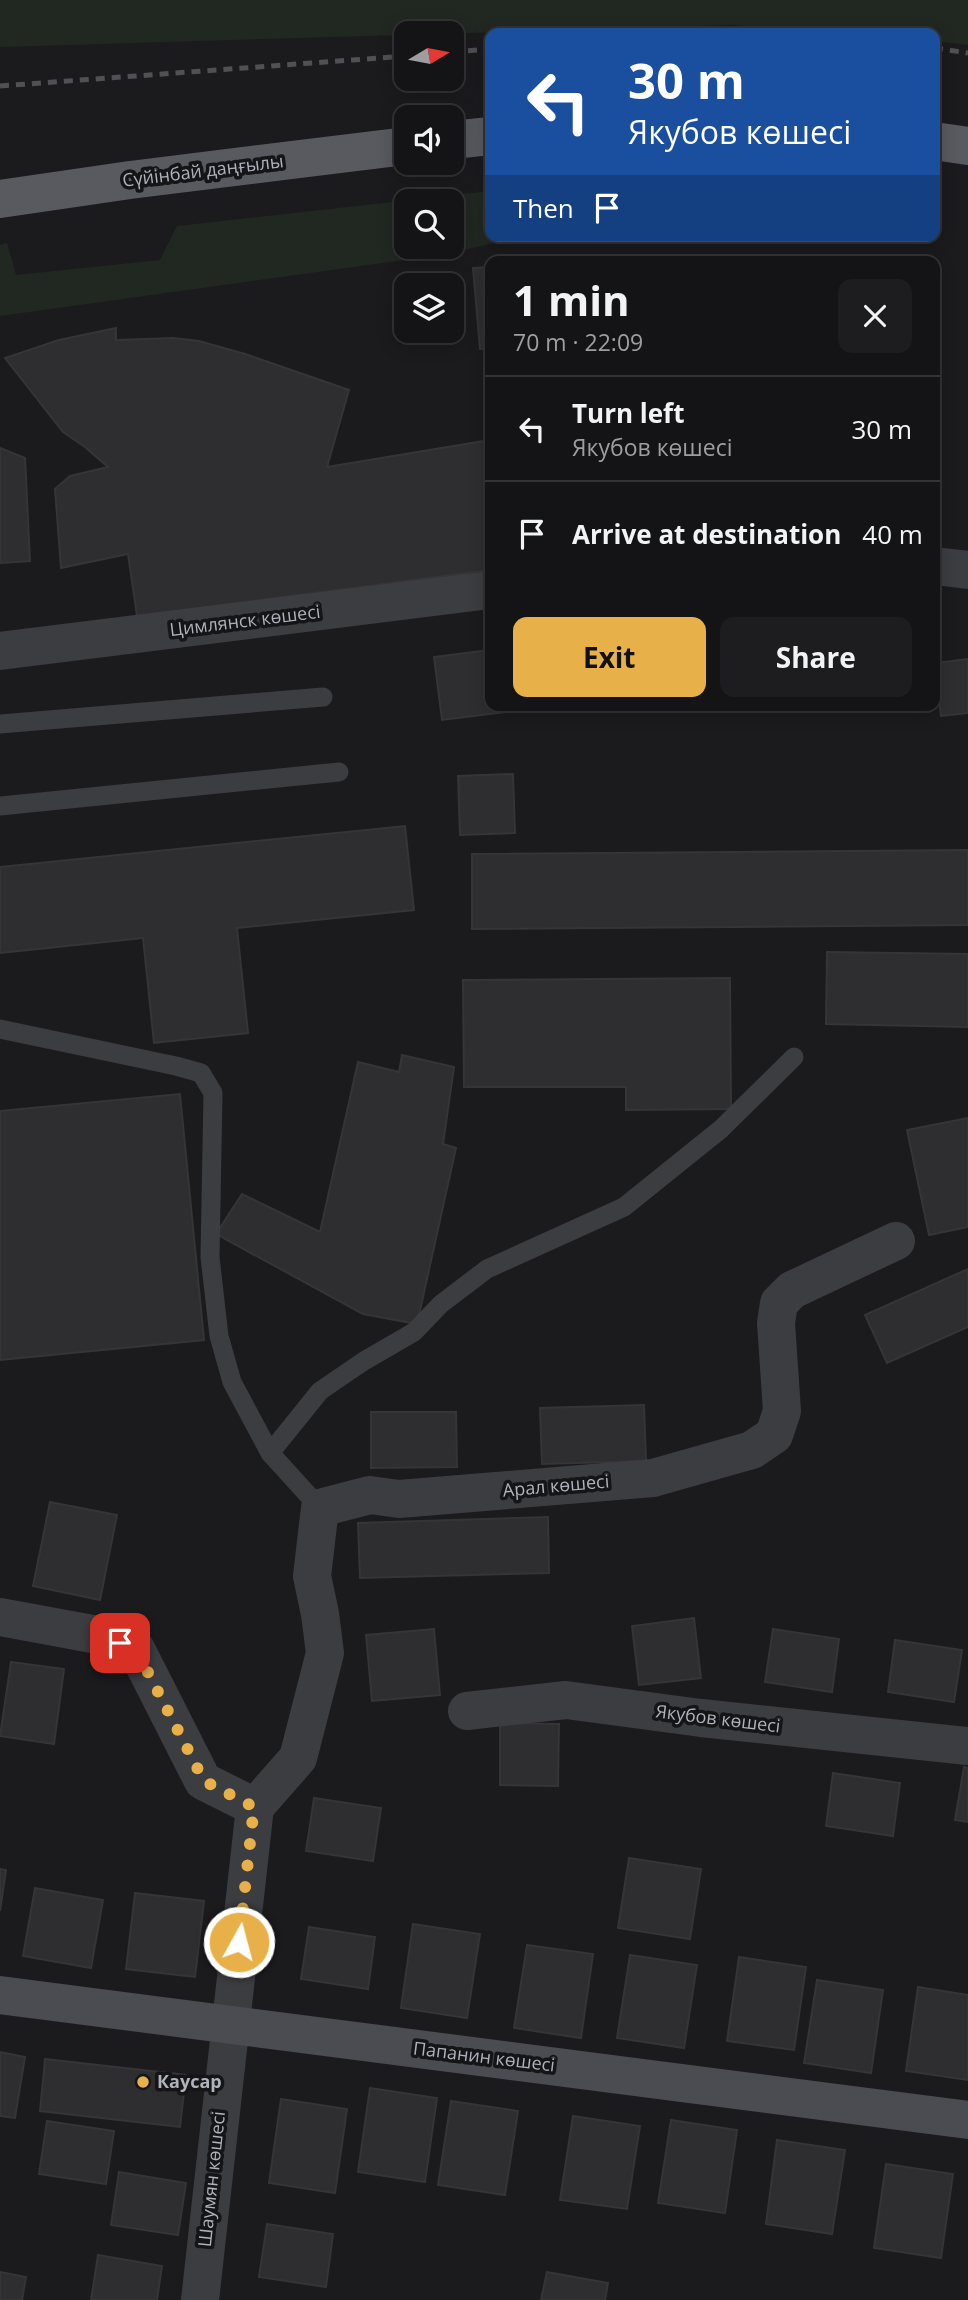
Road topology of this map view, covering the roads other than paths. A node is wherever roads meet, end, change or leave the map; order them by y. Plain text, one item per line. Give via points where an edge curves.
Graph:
1 (485, 137) edge
2 (464, 139) edge
3 (940, 142) edge
4 (968, 146) edge
5 (394, 147) edge
6 (0, 199) edge
7 (940, 567) edge
8 (968, 570) edge
9 (485, 591) edge
10 (0, 651) edge
11 (323, 697) dead end
12 (0, 724) edge
13 (339, 772) dead end
14 (0, 806) edge
15 (0, 1029) edge
16 (794, 1057) dead end
17 (896, 1241) dead end
18 (270, 1453) junction
19 (320, 1508) junction
20 (0, 1617) edge
21 (467, 1711) dead end
22 (968, 1746) edge
23 (254, 1807) junction
24 (0, 1995) edge
25 (229, 2024) junction
26 (968, 2120) edge
27 (200, 2300) edge

1 - 2 main road
3 - 4 main road
5 - 6 main road, Сүйінбай даңғылы
7 - 8 street
9 - 10 street, Цимлянск көшесі
11 - 12 lane
13 - 14 lane
15 - 18 lane via 201,1073 213,1093 210,1257 219,1336 232,1382
16 - 18 lane via 721,1129 624,1207 487,1269 441,1304 414,1332 320,1391
17 - 19 street, Арал көшесі via 792,1290 779,1303 776,1323 782,1411 774,1435 752,1450 653,1478 399,1499 370,1495
18 - 19 lane
19 - 23 street via 313,1576 325,1653 298,1758
20 - 23 street via 103,1636 136,1649 204,1781
21 - 22 street, Якубов көшесі via 566,1700
23 - 25 street, Шаумян көшесі
24 - 25 main road, Папанин көшесі
25 - 26 main road, Папанин көшесі
25 - 27 street, Шаумян көшесі

